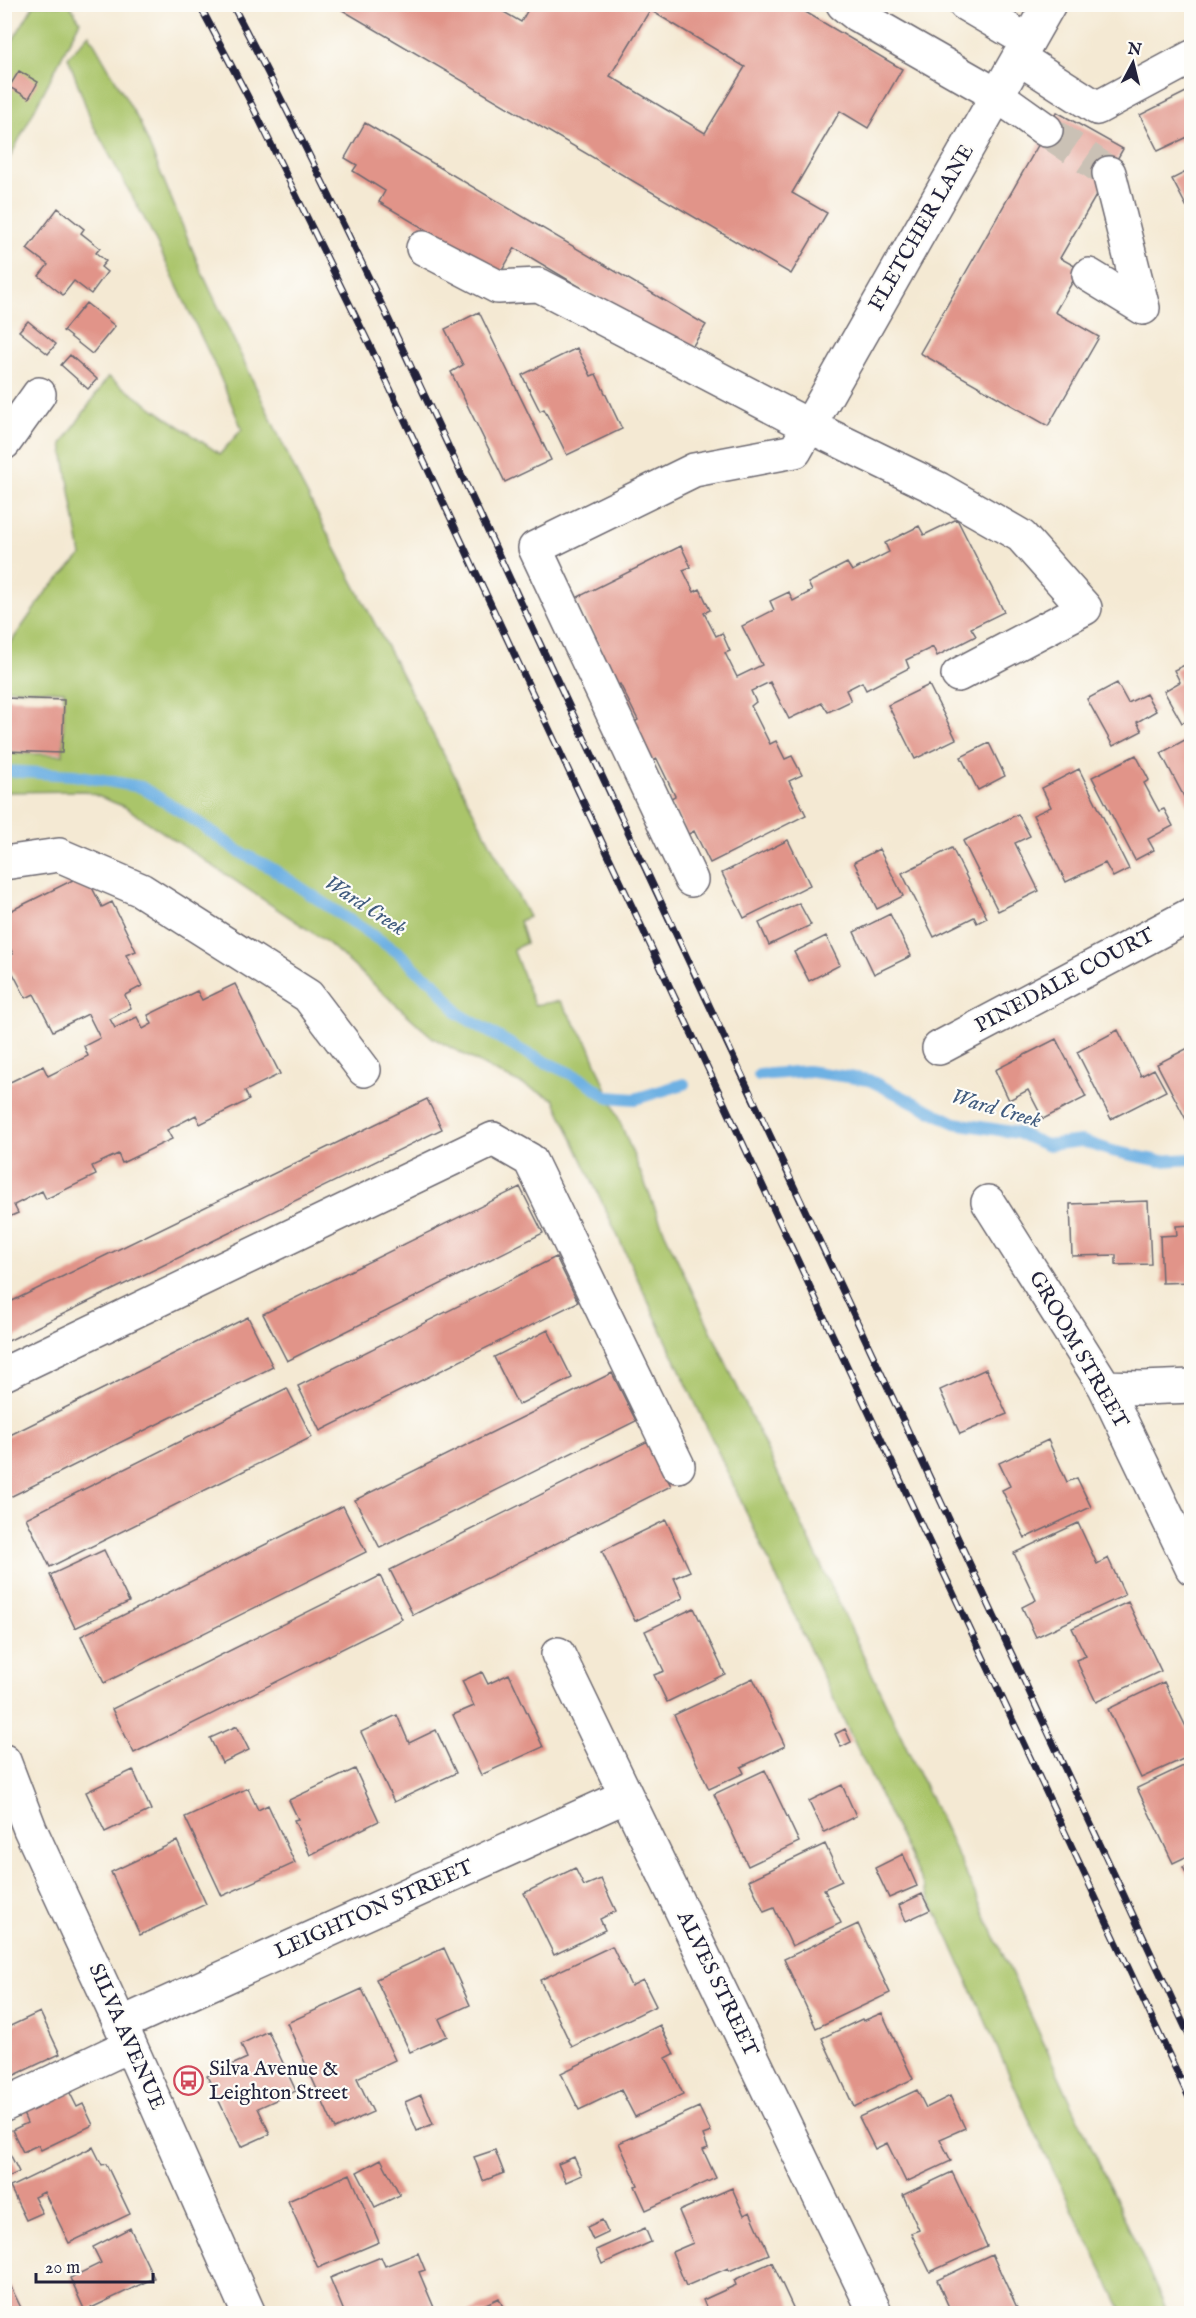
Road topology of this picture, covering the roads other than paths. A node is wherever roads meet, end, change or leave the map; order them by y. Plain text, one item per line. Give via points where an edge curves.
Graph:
1 (843, 4) edge
2 (965, 4) edge
3 (1049, 4) edge
4 (1024, 50) junction
5 (1191, 57) edge
6 (997, 95) junction
7 (1046, 130) tunnel mouth
8 (1109, 173) tunnel mouth
9 (423, 248) dead end
10 (1089, 275) dead end
11 (39, 394) dead end
12 (802, 439) junction
13 (4, 443) edge
14 (958, 675) dead end
15 (4, 862) edge
16 (691, 880) dead end
17 (1191, 914) edge
18 (939, 1048) dead end
19 (363, 1070) dead end
20 (988, 1202) dead end
21 (4, 1374) edge
22 (1191, 1386) edge
23 (1104, 1387) junction
24 (678, 1466) dead end
25 (1191, 1568) edge
26 (558, 1654) dead end
27 (7, 1775) edge
28 (626, 1796) junction
29 (126, 2034) junction
30 (4, 2106) edge
31 (244, 2312) edge
32 (876, 2313) edge

1 - 6 street
2 - 4 street
3 - 4 street, FLETCHER LANE
4 - 5 street via 1097,108
4 - 6 street, FLETCHER LANE
6 - 7 street
6 - 12 street, FLETCHER LANE
8 - 10 street via 1143,308
9 - 12 street via 498,287 539,285
11 - 13 street
12 - 14 street via 939,489 1021,536 1085,608
12 - 16 street via 694,470 535,548
15 - 19 street via 59,855 141,890 308,996
17 - 18 street, PINEDALE COURT
20 - 23 street, GROOM STREET
21 - 24 street via 493,1139 530,1160
22 - 23 street
23 - 25 street, GROOM STREET
26 - 28 street, ALVES STREET
27 - 29 street, SILVA AVENUE
28 - 29 street, LEIGHTON STREET
28 - 32 street, ALVES STREET
29 - 30 street, LEIGHTON STREET
29 - 31 street, SILVA AVENUE

